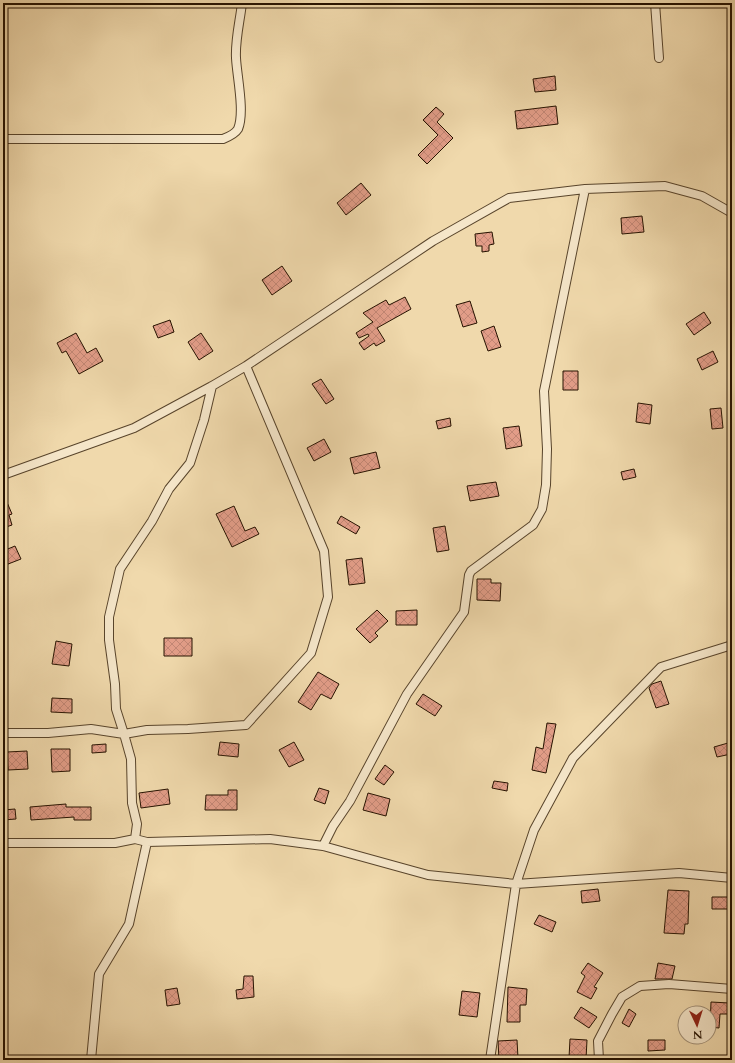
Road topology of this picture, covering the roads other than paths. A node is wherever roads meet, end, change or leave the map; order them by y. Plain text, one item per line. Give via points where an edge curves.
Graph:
1 (242, 3) edge
2 (655, 3) edge
3 (659, 58) dead end
4 (3, 139) edge
5 (585, 189) junction
6 (732, 213) edge
7 (246, 366) junction
8 (212, 386) junction
9 (3, 475) edge
10 (732, 645) edge
11 (3, 733) edge
12 (124, 734) junction
13 (135, 839) junction
14 (147, 842) junction
15 (3, 843) edge
16 (323, 846) junction
17 (732, 878) edge
18 (516, 884) junction
19 (732, 989) edge
20 (91, 1060) edge
21 (490, 1060) edge
22 (599, 1060) edge

1 - 4 street via 236,57 240,114 238,129 232,135 223,139
2 - 3 street
5 - 6 street via 665,186 702,196
5 - 7 street via 508,198 433,241
5 - 16 street via 544,390 547,449 542,509 533,525 471,571 464,612 408,694 350,802
7 - 8 street
7 - 12 street via 324,551 328,597 311,653 246,725 147,730
8 - 9 street via 134,428
8 - 12 street via 190,463 169,489 152,521 120,570 109,617 109,640 116,709
10 - 18 street via 661,667 572,758 534,830
11 - 12 street via 48,733 91,729
12 - 13 street via 130,759 132,803 137,824
13 - 14 street
13 - 15 street via 115,843
14 - 16 street via 270,839
14 - 20 street via 129,924 99,974
16 - 18 street via 428,875
17 - 18 street via 679,873
18 - 21 street
19 - 22 street via 669,984 640,986 622,997 612,1014 598,1041

